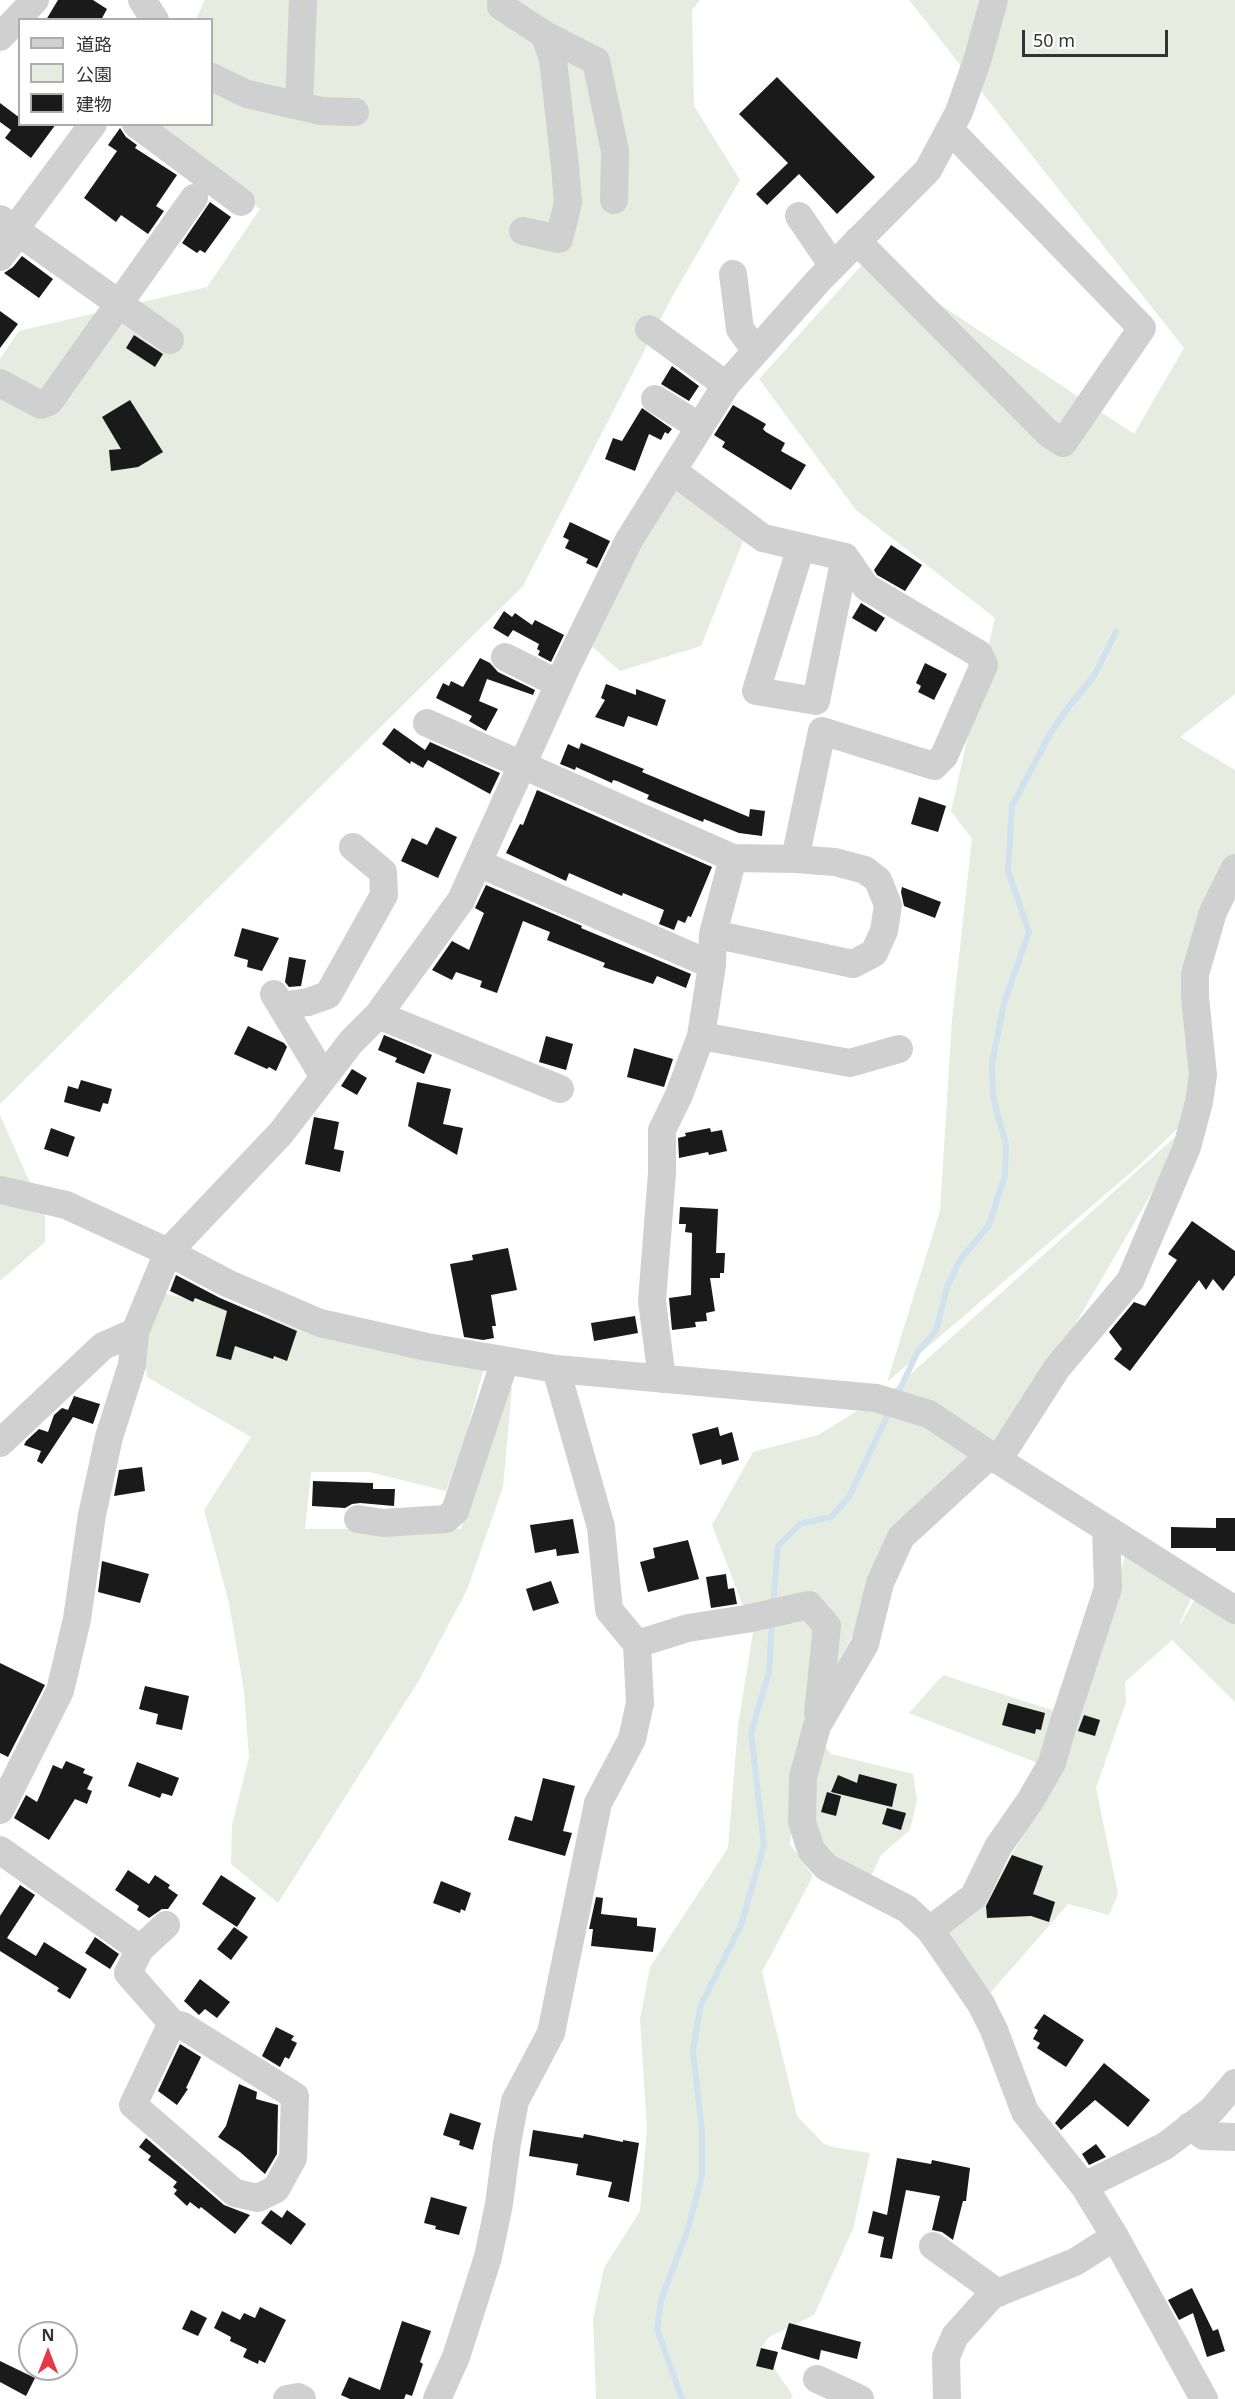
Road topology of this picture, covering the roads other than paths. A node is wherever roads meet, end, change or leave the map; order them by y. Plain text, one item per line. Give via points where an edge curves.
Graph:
1 (35, 0) edge
2 (142, 0) edge
3 (303, 0) edge
4 (501, 0) edge
5 (994, 0) edge
6 (21, 18) edge
7 (154, 18) edge
8 (545, 35) junction
9 (213, 77) edge
10 (299, 105) junction
11 (355, 112) dead end
12 (91, 126) edge
13 (139, 126) edge
14 (950, 130) junction
15 (195, 198) dead end
16 (614, 200) dead end
17 (241, 202) dead end
18 (799, 216) dead end
19 (11, 227) edge
20 (523, 231) dead end
21 (857, 242) junction
22 (0, 257) edge
23 (833, 266) junction
24 (733, 274) dead end
25 (119, 304) junction
26 (649, 330) dead end
27 (170, 340) dead end
28 (756, 351) junction
29 (0, 383) edge
30 (726, 384) junction
31 (655, 399) dead end
32 (700, 427) junction
33 (673, 471) junction
34 (801, 547) junction
35 (845, 557) junction
36 (505, 657) dead end
37 (559, 684) junction
38 (816, 701) junction
39 (427, 723) dead end
40 (822, 731) junction
41 (523, 766) junction
42 (353, 847) dead end
43 (733, 858) junction
44 (795, 859) junction
45 (478, 862) junction
46 (1235, 868) edge
47 (713, 934) junction
48 (712, 965) junction
49 (378, 1015) junction
50 (701, 1036) junction
51 (899, 1049) dead end
52 (324, 1077) junction
53 (560, 1089) dead end
54 (0, 1190) edge
55 (168, 1252) junction
56 (135, 1332) junction
57 (505, 1361) junction
58 (556, 1369) junction
59 (662, 1379) junction
60 (0, 1443) edge
61 (994, 1457) junction
62 (358, 1519) dead end
63 (1106, 1529) junction
64 (1235, 1610) edge
65 (637, 1644) junction
66 (817, 1726) junction
67 (0, 1810) edge
68 (0, 1850) edge
69 (166, 1925) dead end
70 (930, 1930) junction
71 (129, 1967) junction
72 (172, 2022) junction
73 (1235, 2083) edge
74 (1190, 2126) junction
75 (1235, 2137) edge
76 (1084, 2186) junction
77 (1114, 2235) junction
78 (933, 2246) dead end
79 (998, 2293) junction
80 (817, 2379) dead end
81 (287, 2399) edge
82 (302, 2399) edge
83 (437, 2399) edge
84 (860, 2399) edge
85 (946, 2399) edge
86 (1204, 2399) edge

1 - 6 street
2 - 7 street
3 - 10 street
4 - 8 street via 501,6
5 - 14 street via 977,61
8 - 16 street via 596,62 615,152
8 - 20 street via 553,60 568,203 559,239
9 - 10 street via 247,94
10 - 11 street via 321,111
12 - 19 street
13 - 17 street
14 - 21 street via 928,170
14 - 21 street via 1142,328 1063,443 1048,433
15 - 25 street
18 - 23 street
19 - 22 street
19 - 25 street
21 - 23 street
23 - 28 street
24 - 28 street via 740,330
25 - 27 street
25 - 29 street via 49,402 41,405
26 - 30 street
28 - 30 street
30 - 32 street
31 - 32 street
32 - 33 street
33 - 34 street via 763,538
33 - 37 street via 630,540
34 - 35 street
34 - 38 street via 756,691
35 - 38 street
35 - 40 street via 866,587 979,654 984,665 944,756 934,766
36 - 37 street
37 - 41 street
38 - 40 street
39 - 41 street
40 - 44 street
41 - 43 street
41 - 45 street
42 - 52 street via 383,872 384,895 328,995 308,1002 278,1000
43 - 44 street
43 - 47 street
44 - 47 street via 865,870 878,880 888,905 884,931 874,953 853,963
45 - 48 street
45 - 49 street via 461,900
46 - 61 street via 1213,912 1195,974 1203,1075 1187,1147 1130,1281 1057,1368
47 - 48 street
48 - 50 street
49 - 52 street
49 - 53 street
50 - 51 street via 850,1063
50 - 59 street via 662,1130 652,1301
52 - 55 street via 281,1133
54 - 55 street via 66,1205
55 - 56 street
55 - 57 street via 227,1283 320,1323
56 - 60 street via 103,1346
56 - 67 street via 132,1365 109,1437 92,1515 77,1619 60,1691
57 - 58 street
57 - 62 street via 455,1511 446,1519 383,1523
58 - 59 street
58 - 65 street via 601,1527 609,1610
59 - 61 street via 876,1398 929,1414
61 - 63 street
61 - 66 street via 901,1537 880,1583 865,1644
63 - 64 street
63 - 70 street via 1108,1588 1052,1763 998,1847 974,1896
65 - 66 street via 688,1628 809,1605 827,1626
65 - 83 street via 640,1703 632,1739 598,1803 551,2033 515,2101 488,2257 456,2358
66 - 70 street via 803,1777 802,1822 811,1850 826,1867 907,1909
68 - 71 street
69 - 71 street
70 - 76 street via 981,2004 1025,2112
71 - 72 street
72 - 72 street via 295,2096 293,2158 276,2188 258,2198 235,2193 133,2105
73 - 74 street via 1212,2110
74 - 75 street via 1204,2136
74 - 76 street via 1165,2146
76 - 77 street
77 - 79 street via 1075,2262
77 - 86 street
78 - 79 street
79 - 85 street via 955,2336 946,2356
80 - 84 street
81 - 82 street

